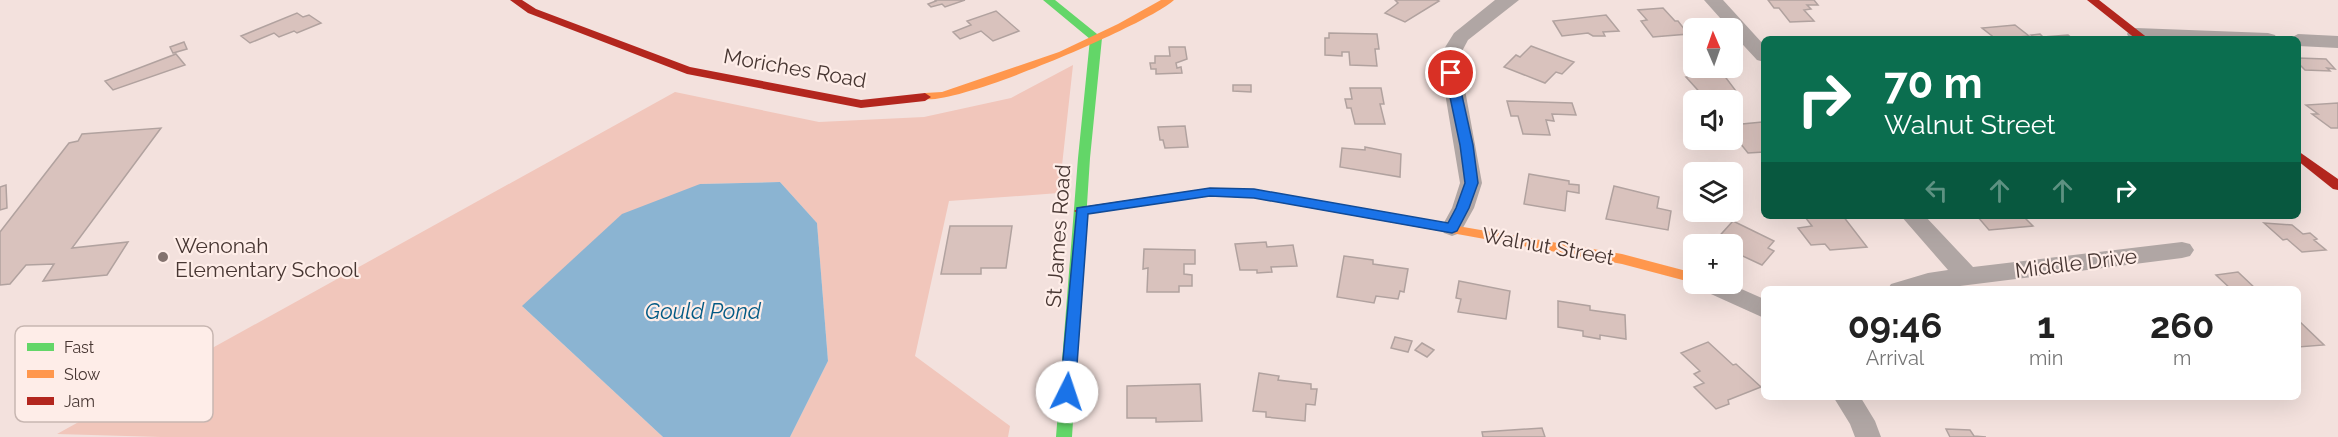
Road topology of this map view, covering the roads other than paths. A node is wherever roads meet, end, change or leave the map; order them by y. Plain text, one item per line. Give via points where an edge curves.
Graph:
1 (515, 0) edge
2 (1048, 0) edge
3 (1169, 0) edge
4 (1510, 0) edge
5 (1713, 0) edge
6 (2092, 0) edge
7 (2140, 36) edge
8 (1096, 38) junction
9 (2301, 40) edge
10 (2338, 42) edge
11 (1761, 53) edge
12 (2301, 157) edge
13 (2334, 180) edge
14 (1081, 211) junction
15 (1915, 219) edge
16 (1452, 228) junction
17 (2182, 250) dead end
18 (1683, 275) edge
19 (1967, 276) junction
20 (1912, 286) edge
21 (1732, 294) edge
22 (1761, 308) edge
23 (1848, 400) edge
24 (1064, 437) edge
25 (1868, 437) edge

1 - 8 street, Moriches Road via 532,11 687,70 861,104 944,95 1064,54
2 - 8 street
3 - 8 street, Moriches Road
4 - 16 street via 1461,37 1449,57 1471,183
5 - 11 street
6 - 7 street
8 - 14 street, St James Road
9 - 10 street
12 - 13 street
14 - 16 street, Walnut Street via 1210,192 1254,194
14 - 24 street, St James Road
15 - 19 street
16 - 18 street, Walnut Street via 1622,259
17 - 19 street, Middle Drive
19 - 20 street, Middle Drive
21 - 22 street
23 - 25 street

